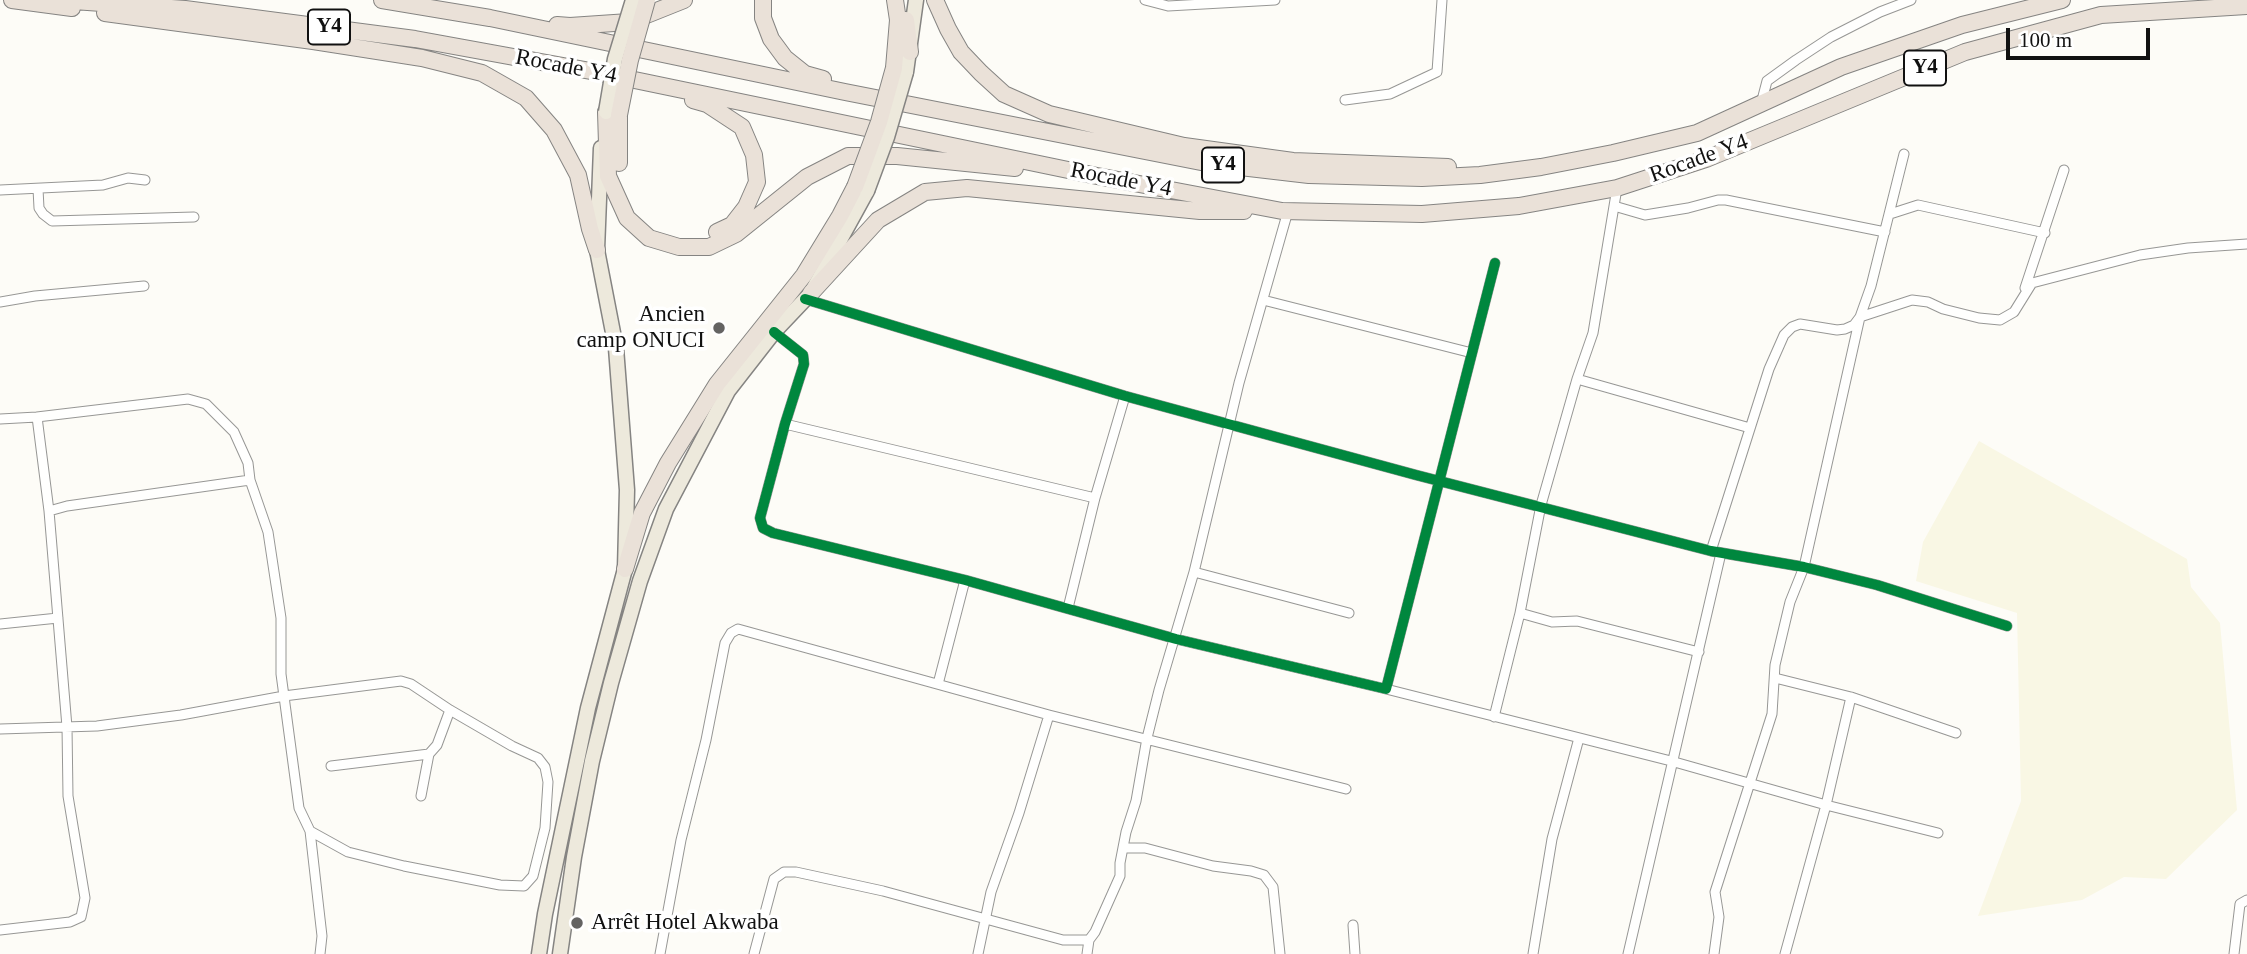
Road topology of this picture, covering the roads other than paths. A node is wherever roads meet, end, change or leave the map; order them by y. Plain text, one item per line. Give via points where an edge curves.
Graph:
1 (12, 0) edge
2 (60, 0) edge
3 (382, 0) edge
4 (633, 0) edge
5 (647, 0) edge
6 (684, 0) edge
7 (763, 0) edge
8 (895, 0) edge
9 (903, 0) edge
10 (916, 0) edge
11 (935, 0) edge
12 (1145, 0) edge
13 (1275, 0) edge
14 (1444, 0) edge
15 (1911, 0) edge
16 (2063, 0) edge
17 (1235, 1) edge
18 (2247, 6) edge
19 (490, 18) junction
20 (910, 52) junction
21 (900, 70) junction
22 (596, 72) junction
23 (1345, 100) dead end
24 (909, 104) junction
25 (1761, 104) junction
26 (612, 113) junction
27 (1904, 154) dead end
28 (1541, 167) junction
29 (2064, 170) dead end
30 (1097, 176) junction
31 (145, 180) dead end
32 (1617, 188) junction
33 (861, 189) junction
34 (0, 190) edge
35 (38, 190) junction
36 (1614, 206) junction
37 (1285, 211) junction
38 (1890, 214) junction
39 (194, 217) dead end
40 (1885, 232) junction
41 (2045, 233) junction
42 (2247, 244) edge
43 (597, 250) junction
44 (1495, 263) dead end
45 (144, 286) dead end
46 (808, 296) junction
47 (2021, 299) junction
48 (1263, 300) junction
49 (0, 302) edge
50 (1860, 317) junction
51 (774, 332) junction
52 (1472, 353) junction
53 (1577, 379) junction
54 (1125, 396) junction
55 (37, 417) junction
56 (0, 419) edge
57 (785, 424) junction
58 (1229, 424) junction
59 (1750, 428) junction
60 (250, 480) junction
61 (1439, 480) junction
62 (1095, 498) junction
63 (1541, 505) junction
64 (49, 511) junction
65 (1716, 552) junction
66 (1804, 567) junction
67 (625, 569) junction
68 (1194, 572) junction
69 (965, 580) junction
70 (1068, 608) junction
71 (1520, 612) junction
72 (1349, 613) dead end
73 (58, 618) junction
74 (0, 624) edge
75 (2007, 626) dead end
76 (1176, 639) junction
77 (1699, 652) junction
78 (1775, 678) junction
79 (938, 684) junction
80 (1386, 689) junction
81 (284, 696) junction
82 (1851, 697) junction
83 (450, 710) junction
84 (1049, 715) junction
85 (1494, 717) junction
86 (67, 727) junction
87 (0, 729) edge
88 (1956, 733) dead end
89 (1147, 738) junction
90 (1579, 738) junction
91 (429, 754) junction
92 (1671, 761) junction
93 (331, 766) dead end
94 (1750, 783) junction
95 (1346, 789) dead end
96 (421, 796) dead end
97 (1826, 805) junction
98 (310, 831) junction
99 (1938, 833) dead end
100 (1123, 848) junction
101 (2247, 900) edge
102 (985, 919) junction
103 (1353, 925) dead end
104 (0, 930) edge
105 (1089, 940) junction
106 (320, 954) edge
107 (539, 954) edge
108 (560, 954) edge
109 (660, 954) edge
110 (754, 954) edge
111 (978, 954) edge
112 (1087, 954) edge
113 (1280, 954) edge
114 (1354, 954) edge
115 (1533, 954) edge
116 (1628, 954) edge
117 (1714, 954) edge
118 (1785, 954) edge
119 (2234, 954) edge

1 - 43 highway via 327,43 482,73 526,98 554,130 578,175
2 - 22 highway, Rocade Y4 / Y4 via 185,9 401,37
3 - 19 highway, Rocade Y4 / Y4
4 - 26 main road, bridge via 615,59
5 - 26 highway, bridge
6 - 19 highway via 629,22 570,26
7 - 24 highway via 763,18 771,39 805,74
8 - 21 highway
9 - 20 highway
10 - 20 main road
11 - 28 highway via 961,52 981,74 1004,94 1049,114 1184,146 1293,160 1405,167
12 - 17 street via 1168,6
13 - 17 street
14 - 23 street via 1437,72 1390,94
15 - 25 street via 1830,37 1783,69 1768,81
16 - 25 highway, Rocade Y4 / Y4 via 1962,25 1841,67
18 - 32 highway, Rocade Y4 / Y4 via 2101,15 1965,52 1706,159
19 - 24 highway, Rocade Y4 / Y4
20 - 21 main road
21 - 33 highway, bridge via 879,122
22 - 26 highway via 707,104 742,127 754,155 757,182 732,225 706,237 680,239 654,230 634,211 619,174
22 - 30 highway, Rocade Y4 / Y4
24 - 28 highway, Rocade Y4 / Y4 via 1206,163 1309,175 1422,178
25 - 28 highway, Rocade Y4 / Y4 via 1697,133
26 - 30 highway via 608,176 627,218 649,238 679,247 709,247 736,234 807,177 848,156 897,156
26 - 43 main road via 600,158
27 - 38 street
29 - 41 street
30 - 37 highway, Rocade Y4 / Y4
31 - 35 street via 128,178 103,185
32 - 36 street
32 - 37 highway, Rocade Y4 / Y4 via 1519,206 1422,214
33 - 46 main road
33 - 67 highway via 804,275 717,384 642,513
34 - 35 street
35 - 39 street via 39,208 52,220
36 - 40 street via 1645,215 1726,200
36 - 53 street via 1593,332
37 - 46 highway via 1200,212 967,188 925,192 878,220
37 - 48 street
38 - 40 street
38 - 41 street via 1918,205
40 - 50 street
41 - 47 street
42 - 47 street via 2140,255 2032,283
43 - 67 main road via 616,348 626,490
44 - 52 street
45 - 49 street
46 - 51 main road
46 - 54 street
47 - 50 street via 2014,312 2000,320 1912,300
48 - 52 street
48 - 58 street
50 - 59 street via 1845,329 1800,324 1784,335
50 - 66 street
51 - 57 street via 803,355
51 - 108 main road via 728,391 702,437 666,509 640,581 592,761
52 - 61 street
53 - 59 street
53 - 63 street
54 - 58 street
54 - 62 street
55 - 56 street
55 - 60 street via 188,399 206,404 234,432
55 - 64 street
57 - 62 street
57 - 69 street via 760,518 763,528
58 - 61 street
58 - 68 street
59 - 65 street
60 - 64 street
60 - 81 street via 268,532 281,618
61 - 63 street
61 - 80 street
62 - 70 street
63 - 65 street
63 - 71 street
64 - 73 street
65 - 66 street
65 - 77 street
66 - 75 street
66 - 78 street via 1790,602
67 - 107 main road via 588,708
68 - 72 street
68 - 76 street
69 - 70 street
69 - 79 street
70 - 76 street
71 - 77 street via 1552,622 1577,621
71 - 85 street
73 - 74 street
73 - 86 street
76 - 80 street
76 - 89 street
77 - 92 street
78 - 82 street
78 - 94 street via 1773,714
79 - 84 street
79 - 109 street via 738,629 731,634 725,643 681,841
80 - 85 street
81 - 83 street via 401,681
81 - 86 street via 181,715
81 - 98 street via 299,808
82 - 88 street
82 - 97 street
83 - 91 street
83 - 98 street via 538,758 545,767 544,828 533,876 524,886 474,881 348,852
84 - 89 street
84 - 102 street
85 - 90 street
86 - 87 street
86 - 104 street via 68,796 84,909 70,922
89 - 95 street
89 - 100 street
90 - 92 street
90 - 115 street via 1552,839
91 - 93 street
91 - 96 street
92 - 94 street
92 - 116 street
94 - 97 street
94 - 117 street via 1715,892 1719,917
97 - 99 street
97 - 118 street
98 - 106 street
100 - 105 street via 1120,876
100 - 113 street via 1145,848 1264,875 1273,887
101 - 119 street via 2240,904
102 - 105 street via 1063,940
102 - 110 street via 883,891 784,872 774,879
102 - 111 street
103 - 114 street
105 - 112 street

